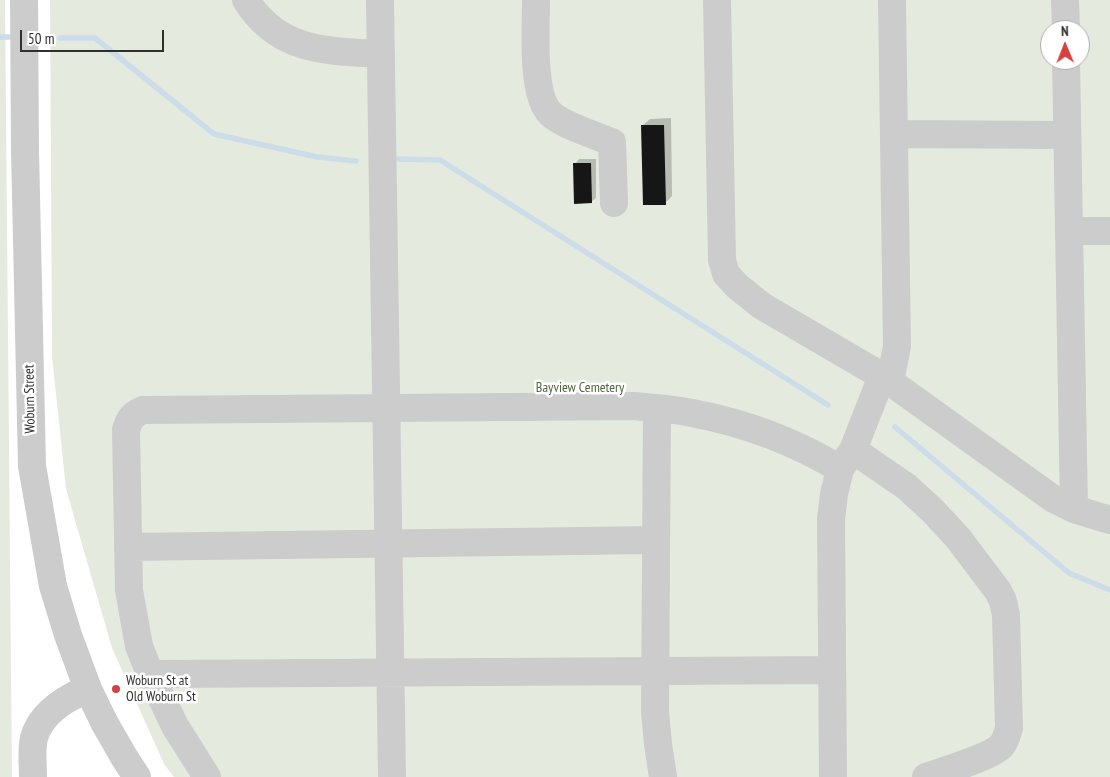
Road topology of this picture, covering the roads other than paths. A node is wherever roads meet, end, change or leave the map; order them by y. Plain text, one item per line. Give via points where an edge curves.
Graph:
1 (24, 0) edge
2 (246, 0) edge
3 (380, 0) edge
4 (536, 0) edge
5 (717, 0) edge
6 (892, 0) edge
7 (1065, 0) edge
8 (1066, 20) edge
9 (381, 54) junction
10 (1066, 70) edge
11 (895, 134) junction
12 (1068, 135) junction
13 (614, 203) dead end
14 (1069, 231) junction
15 (1110, 231) edge
16 (886, 379) junction
17 (386, 409) junction
18 (656, 409) junction
19 (846, 459) junction
20 (1074, 509) junction
21 (1110, 520) edge
22 (656, 540) junction
23 (388, 544) junction
24 (128, 547) junction
25 (832, 670) junction
26 (655, 671) junction
27 (390, 672) junction
28 (150, 674) junction
29 (88, 689) junction
30 (34, 777) edge
31 (137, 777) edge
32 (207, 777) edge
33 (392, 777) edge
34 (664, 777) edge
35 (833, 777) edge
36 (926, 777) edge

1 - 29 street, Woburn Street via 32,466 53,586
2 - 9 street via 275,33 290,40 319,50
3 - 9 street
4 - 13 street via 537,80 542,102 550,113 612,142
5 - 16 street via 722,260 726,274 762,306
6 - 11 street
7 - 8 street
9 - 17 street
10 - 12 street
11 - 12 street
11 - 16 street via 897,346
12 - 14 street
14 - 15 street
14 - 20 street
16 - 19 street
16 - 20 street via 1052,498
17 - 18 street via 612,406
17 - 23 street
17 - 24 street via 143,410 135,414 126,430
18 - 19 street via 690,412 760,431 816,454
18 - 22 street
19 - 25 street via 834,494 831,519
19 - 36 street via 908,487 978,564 1003,601 1006,615 1007,737 1002,746 991,753
20 - 21 street
22 - 23 street
22 - 26 street
23 - 24 street
23 - 27 street
24 - 28 street via 134,619 139,646
25 - 26 street
25 - 35 street
26 - 27 street
26 - 34 street via 655,712
27 - 28 street
27 - 33 street
28 - 32 street via 175,726
29 - 30 street via 57,705 42,722 34,737
29 - 31 street, Woburn Street

